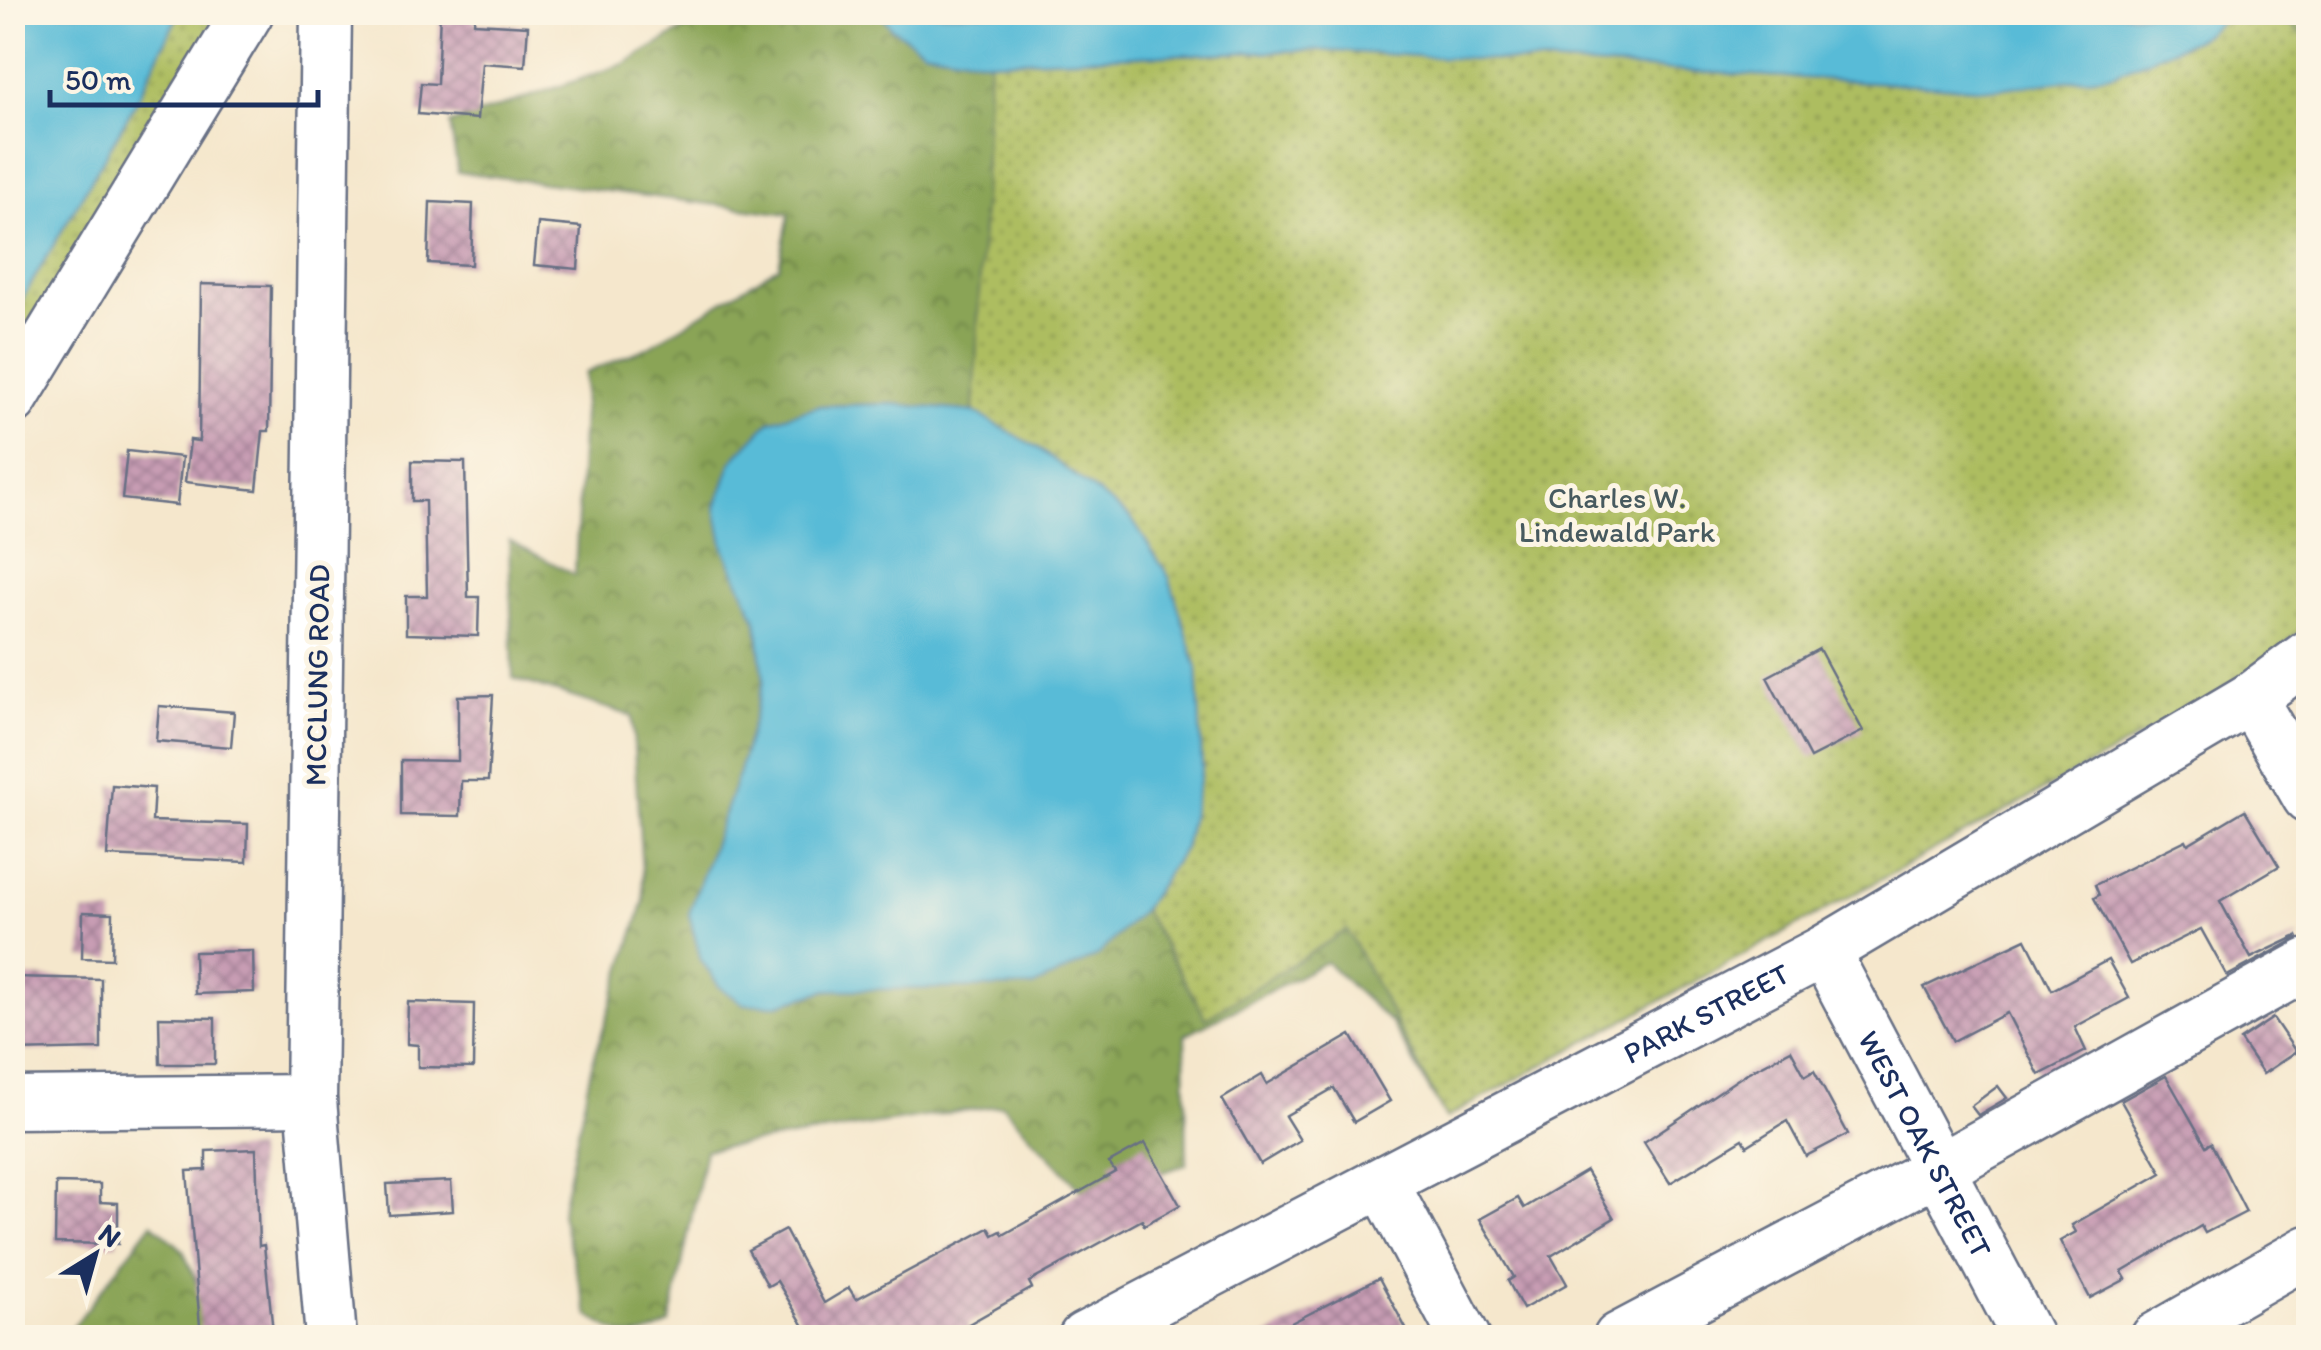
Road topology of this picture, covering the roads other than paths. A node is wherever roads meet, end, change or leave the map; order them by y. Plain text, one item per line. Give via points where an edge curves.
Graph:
1 (248, 12) edge
2 (326, 12) edge
3 (12, 400) edge
4 (2308, 656) edge
5 (2251, 698) junction
6 (2308, 796) edge
7 (1824, 951) junction
8 (2308, 964) edge
9 (311, 1100) junction
10 (12, 1102) edge
11 (1939, 1169) junction
12 (1383, 1184) junction
13 (2308, 1252) edge
14 (332, 1338) edge
15 (1084, 1338) edge
16 (1464, 1338) edge
17 (1619, 1338) edge
18 (2028, 1338) edge
19 (2156, 1338) edge

1 - 3 street
2 - 9 street, MCCLUNG ROAD
4 - 5 street, PARK STREET
5 - 6 street
5 - 7 street, PARK STREET
7 - 11 street, WEST OAK STREET
7 - 12 street, PARK STREET
8 - 11 street
9 - 10 street
9 - 14 street, MCCLUNG ROAD
11 - 17 street
11 - 18 street, WEST OAK STREET
12 - 15 street, PARK STREET
12 - 16 street
13 - 19 street

